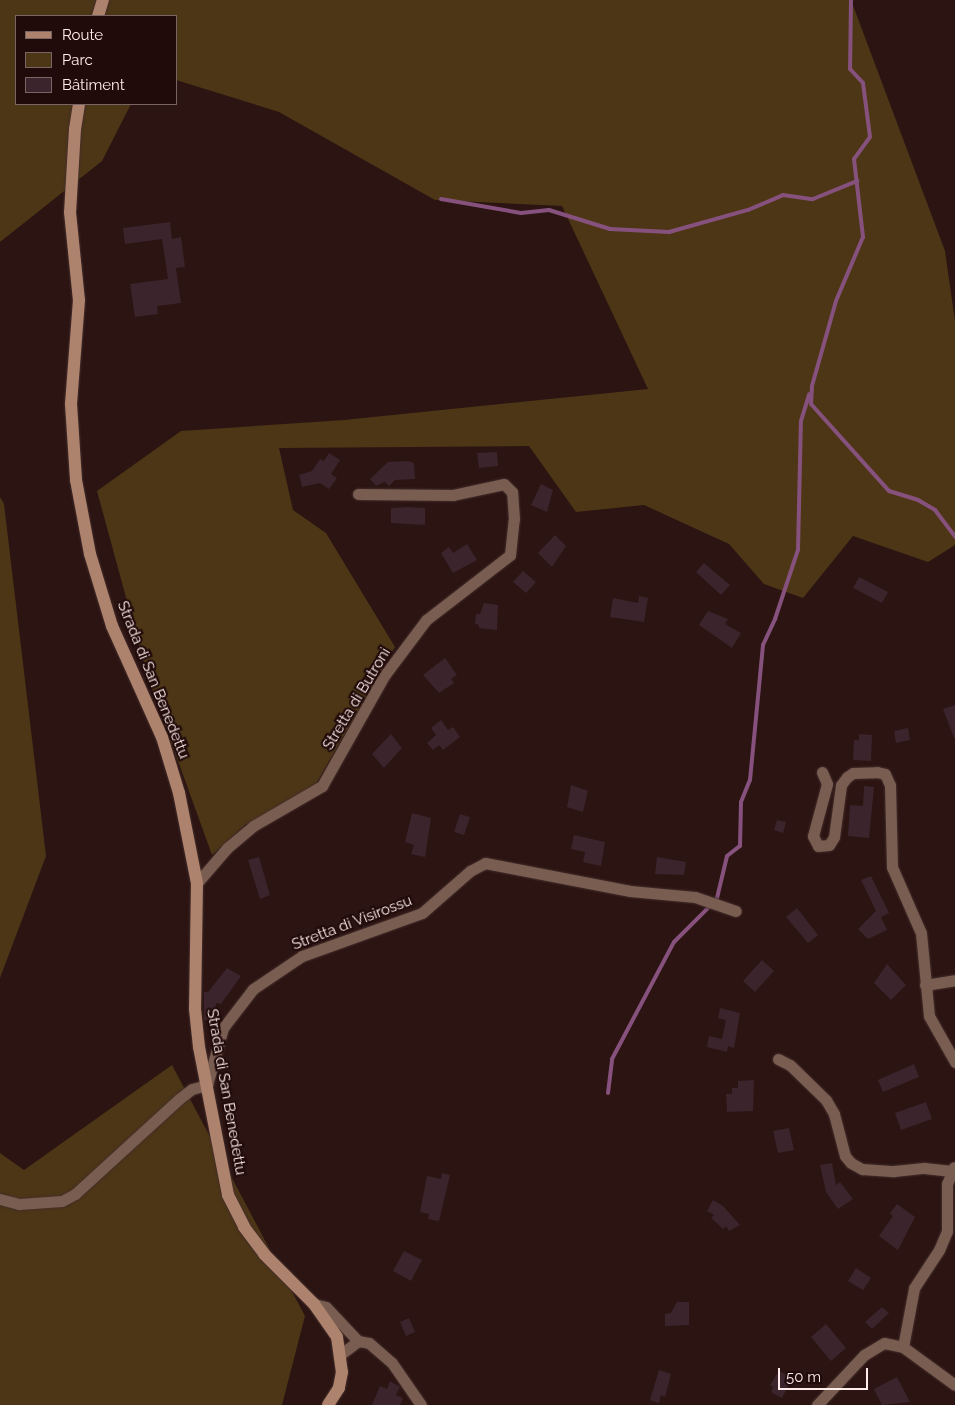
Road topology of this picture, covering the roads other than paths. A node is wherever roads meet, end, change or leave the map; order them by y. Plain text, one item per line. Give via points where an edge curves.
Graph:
1 (103, 0) edge
2 (98, 15) edge
3 (80, 105) edge
4 (358, 494) dead end
5 (822, 772) dead end
6 (197, 883) junction
7 (736, 911) dead end
8 (955, 980) edge
9 (925, 985) junction
10 (778, 1059) dead end
11 (955, 1062) edge
12 (207, 1085) junction
13 (954, 1168) edge
14 (0, 1199) edge
15 (314, 1304) junction
16 (358, 1341) junction
17 (903, 1347) junction
18 (341, 1354) junction
19 (955, 1385) edge
20 (328, 1405) edge
21 (421, 1405) edge
22 (816, 1405) edge

1 - 2 street
3 - 6 street, Strada di San Benedettu via 74,130 70,212 79,300 72,404 76,480 90,554 112,626 162,737 179,794
4 - 6 street, Stretta di Butroni via 454,495 504,484 512,492 510,555 426,620 384,676 322,786 253,826 227,848
5 - 9 street via 827,784 813,836 818,846 829,845 834,837 841,784 847,777 853,773 877,772 885,774 890,784 892,867 921,933
6 - 12 street, Strada di San Benedettu via 195,1009
7 - 12 street, Stretta di Visirossu via 695,897 630,890 485,863 470,871 422,914 302,956 252,989 223,1028
8 - 9 street
9 - 11 street via 929,1016
10 - 13 street via 790,1065 826,1100 834,1114 845,1156 862,1170 894,1172
12 - 14 street via 192,1089 179,1099 75,1194 62,1201 19,1204
12 - 15 street, Strada di San Benedettu via 228,1195 244,1227 264,1254
13 - 17 street via 947,1184 947,1231 939,1250 914,1288
15 - 16 street via 326,1307
15 - 18 street, Strada di San Benedettu via 337,1338
16 - 18 street
16 - 21 street via 369,1343 392,1363
17 - 19 street
17 - 22 street via 884,1344 873,1348 838,1379
18 - 20 street, Strada di San Benedettu via 339,1388

